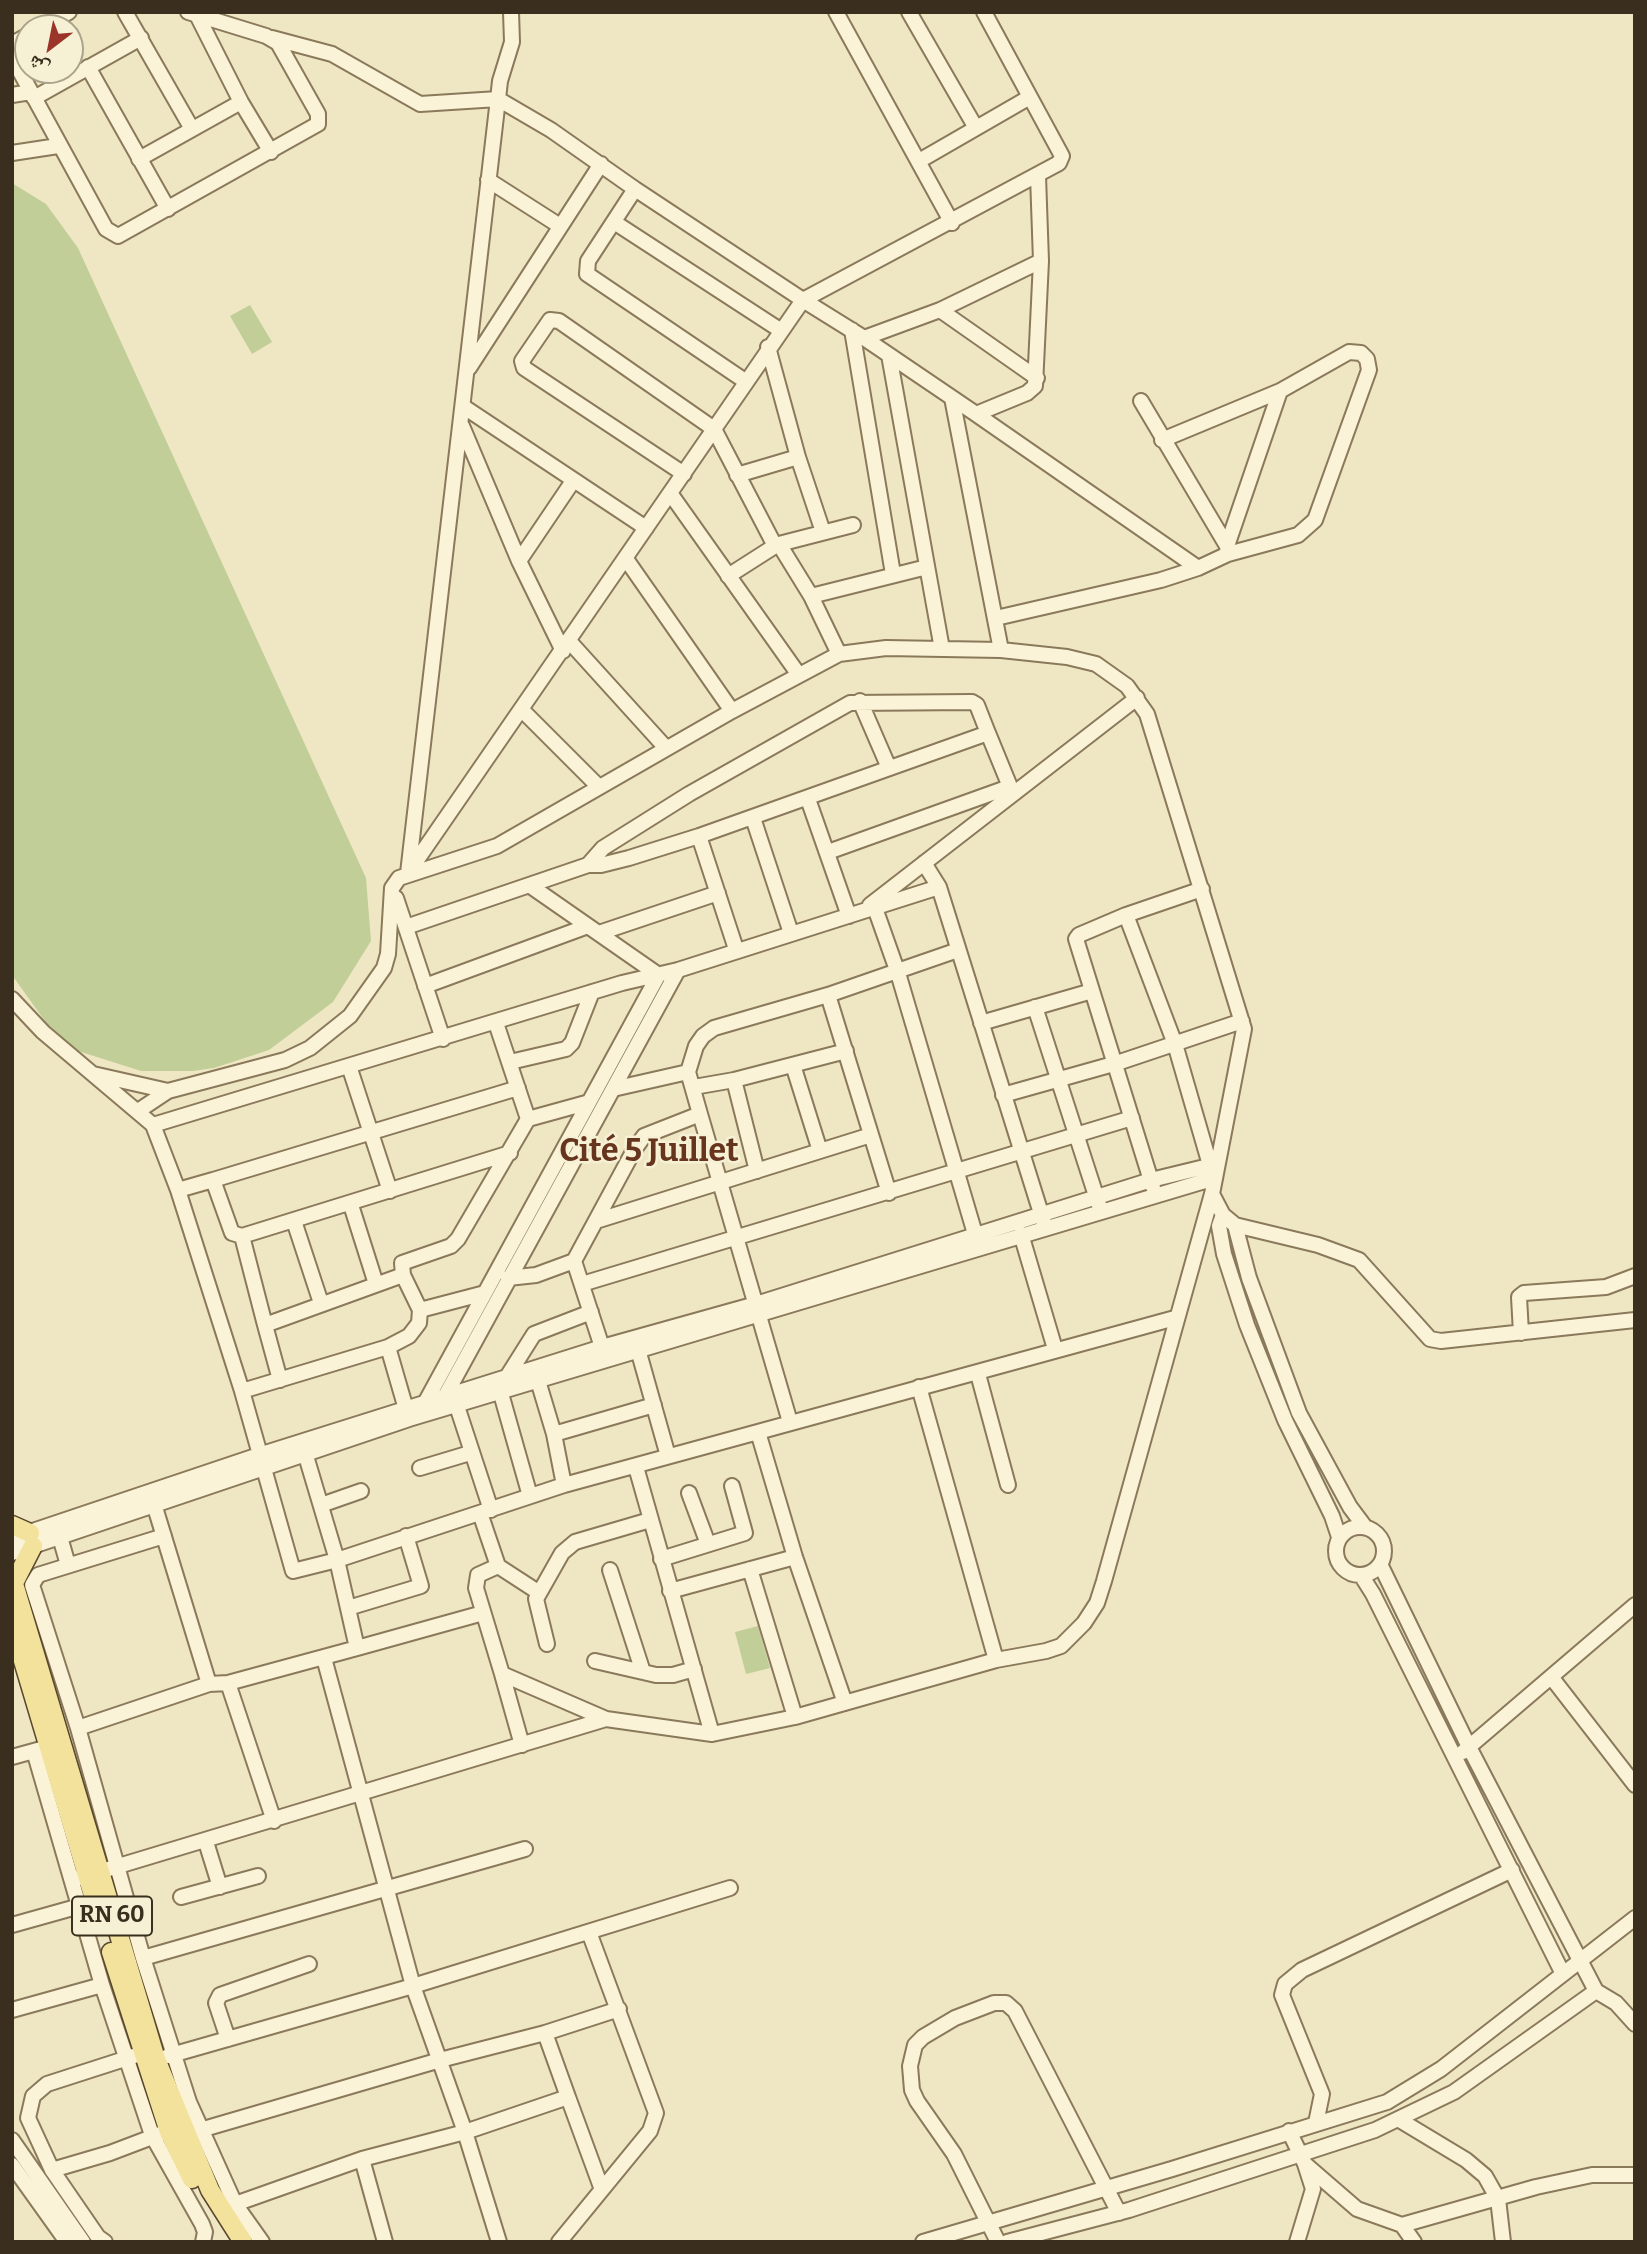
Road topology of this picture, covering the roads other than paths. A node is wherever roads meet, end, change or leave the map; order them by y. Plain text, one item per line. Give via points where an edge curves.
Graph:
1 (125, 12) edge
2 (511, 12) edge
3 (909, 12) edge
4 (984, 12) edge
5 (840, 13) edge
6 (192, 14) edge
7 (141, 38) junction
8 (272, 38) junction
9 (12, 57) edge
10 (88, 68) junction
11 (12, 95) edge
12 (33, 95) junction
13 (1030, 97) junction
14 (498, 99) junction
15 (241, 102) junction
16 (976, 128) junction
17 (192, 130) junction
18 (58, 146) junction
19 (271, 152) junction
20 (12, 153) edge
21 (139, 159) junction
22 (919, 161) junction
23 (601, 164) junction
24 (1038, 176) junction
25 (488, 180) junction
26 (635, 189) junction
27 (168, 209) junction
28 (614, 222) junction
29 (952, 223) junction
30 (560, 226) junction
31 (1041, 261) junction
32 (803, 300) junction
33 (940, 310) junction
34 (780, 330) junction
35 (858, 334) junction
36 (768, 347) junction
37 (889, 355) junction
38 (468, 370) junction
39 (1037, 378) junction
40 (745, 382) junction
41 (1280, 391) junction
42 (952, 398) junction
43 (1141, 401) dead end
44 (464, 407) junction
45 (976, 414) junction
46 (462, 424) junction
47 (714, 429) junction
48 (1162, 440) junction
49 (798, 457) junction
50 (684, 474) junction
51 (737, 475) junction
52 (573, 481) junction
53 (670, 492) junction
54 (853, 525) dead end
55 (646, 528) junction
56 (823, 532) junction
57 (777, 545) junction
58 (1227, 550) junction
59 (626, 559) junction
60 (519, 561) junction
61 (927, 567) junction
62 (1198, 568) junction
63 (893, 574) junction
64 (728, 576) junction
65 (811, 596) junction
66 (996, 618) junction
67 (566, 646) junction
68 (942, 649) junction
69 (1001, 650) junction
70 (839, 654) junction
71 (799, 676) junction
72 (1137, 698) junction
73 (860, 701) junction
74 (523, 711) junction
75 (732, 711) junction
76 (988, 733) junction
77 (666, 748) junction
78 (889, 768) junction
79 (599, 788) junction
80 (1011, 791) junction
81 (808, 799) junction
82 (753, 818) junction
83 (699, 836) junction
84 (828, 852) junction
85 (925, 863) junction
86 (589, 865) junction
87 (408, 873) junction
88 (532, 887) junction
89 (939, 887) junction
90 (392, 888) junction
91 (1202, 888) junction
92 (718, 893) junction
93 (869, 909) junction
94 (1126, 915) junction
95 (849, 916) junction
96 (406, 927) junction
97 (593, 930) junction
98 (791, 933) junction
99 (736, 949) junction
100 (958, 950) junction
101 (678, 970) junction
102 (898, 972) junction
103 (658, 974) junction
104 (425, 986) junction
105 (1091, 991) junction
106 (592, 992) junction
107 (828, 995) junction
108 (12, 999) edge
109 (1035, 1007) junction
110 (1242, 1021) junction
111 (496, 1023) junction
112 (981, 1023) junction
113 (443, 1039) junction
114 (1175, 1044) junction
115 (846, 1051) junction
116 (510, 1062) junction
117 (1116, 1063) junction
118 (793, 1065) junction
119 (349, 1066) junction
120 (688, 1072) junction
121 (92, 1074) junction
122 (1059, 1078) junction
123 (734, 1080) junction
124 (694, 1087) junction
125 (517, 1088) junction
126 (594, 1090) junction
127 (168, 1091) junction
128 (611, 1093) junction
129 (1003, 1095) junction
130 (586, 1103) junction
131 (138, 1111) junction
132 (700, 1114) junction
133 (1132, 1118) junction
134 (528, 1119) junction
135 (153, 1125) junction
136 (371, 1132) junction
137 (1077, 1133) junction
138 (871, 1135) junction
139 (820, 1152) junction
140 (1021, 1152) junction
141 (510, 1153) junction
142 (1214, 1169) junction
143 (757, 1171) junction
144 (957, 1172) junction
145 (213, 1180) junction
146 (720, 1183) junction
147 (1153, 1188) junction
148 (178, 1190) junction
149 (390, 1191) junction
150 (889, 1193) junction
151 (1212, 1194) junction
152 (1099, 1204) junction
153 (351, 1205) junction
154 (1229, 1220) junction
155 (596, 1221) junction
156 (1043, 1221) junction
157 (294, 1222) junction
158 (1021, 1234) junction
159 (242, 1236) junction
160 (735, 1237) junction
161 (977, 1242) junction
162 (574, 1261) junction
163 (403, 1275) junction
164 (1635, 1276) edge
165 (376, 1284) junction
166 (497, 1284) junction
167 (582, 1284) junction
168 (321, 1303) junction
169 (420, 1310) junction
170 (758, 1310) junction
171 (591, 1312) junction
172 (1175, 1318) junction
173 (1635, 1320) edge
174 (265, 1325) junction
175 (1521, 1333) junction
176 (635, 1338) junction
177 (388, 1347) junction
178 (602, 1347) junction
179 (1055, 1349) junction
180 (639, 1353) junction
181 (978, 1374) junction
182 (536, 1376) junction
183 (280, 1380) junction
184 (501, 1385) junction
185 (919, 1387) junction
186 (242, 1391) junction
187 (451, 1400) junction
188 (425, 1403) junction
189 (654, 1405) junction
190 (407, 1414) junction
191 (790, 1422) junction
192 (758, 1432) junction
193 (554, 1434) junction
194 (304, 1447) junction
195 (470, 1453) junction
196 (668, 1456) junction
197 (261, 1461) junction
198 (636, 1466) junction
199 (419, 1468) dead end
200 (564, 1485) junction
201 (1008, 1485) dead end
202 (732, 1486) dead end
203 (361, 1491) dead end
204 (689, 1493) dead end
205 (530, 1496) junction
206 (154, 1504) junction
207 (321, 1505) junction
208 (485, 1512) junction
209 (650, 1520) junction
210 (12, 1525) edge
211 (1365, 1527) junction
212 (60, 1536) junction
213 (164, 1536) junction
214 (406, 1536) junction
215 (1339, 1537) junction
216 (25, 1539) edge
217 (708, 1544) junction
218 (12, 1553) edge
219 (795, 1557) junction
220 (661, 1559) junction
221 (337, 1560) junction
222 (1380, 1564) junction
223 (68, 1565) junction
224 (498, 1566) junction
225 (750, 1569) junction
226 (610, 1570) dead end
227 (1361, 1576) junction
228 (13, 1580) edge
229 (670, 1591) junction
230 (538, 1592) junction
231 (1635, 1605) edge
232 (348, 1608) junction
233 (484, 1613) junction
234 (12, 1624) edge
235 (26, 1644) edge
236 (547, 1644) dead end
237 (357, 1648) junction
238 (324, 1658) junction
239 (996, 1660) junction
240 (596, 1661) dead end
241 (694, 1670) junction
242 (643, 1672) junction
243 (502, 1674) junction
244 (1552, 1678) junction
245 (228, 1683) junction
246 (209, 1684) junction
247 (845, 1703) junction
248 (795, 1717) junction
249 (606, 1719) junction
250 (78, 1727) junction
251 (712, 1734) junction
252 (522, 1745) junction
253 (1469, 1747) junction
254 (42, 1749) junction
255 (12, 1757) edge
256 (1455, 1758) junction
257 (1635, 1785) edge
258 (360, 1794) junction
259 (274, 1821) junction
260 (206, 1842) junction
261 (525, 1849) dead end
262 (118, 1868) junction
263 (1512, 1870) junction
264 (258, 1876) dead end
265 (86, 1877) junction
266 (220, 1887) junction
267 (384, 1888) junction
268 (730, 1888) dead end
269 (181, 1897) dead end
270 (88, 1904) junction
271 (1635, 1918) edge
272 (12, 1925) edge
273 (589, 1932) junction
274 (144, 1958) junction
275 (1578, 1961) junction
276 (309, 1964) dead end
277 (1562, 1972) junction
278 (102, 1985) junction
279 (413, 1986) junction
280 (1596, 1990) junction
281 (619, 2009) junction
282 (12, 2010) edge
283 (1634, 2020) edge
284 (545, 2033) junction
285 (228, 2039) junction
286 (174, 2054) junction
287 (141, 2057) junction
288 (440, 2060) junction
289 (1322, 2094) junction
290 (568, 2097) junction
291 (1350, 2113) junction
292 (1398, 2119) junction
293 (1316, 2123) junction
294 (1289, 2131) junction
295 (465, 2132) junction
296 (176, 2133) junction
297 (12, 2140) edge
298 (362, 2159) junction
299 (1302, 2160) junction
300 (12, 2165) edge
301 (51, 2170) junction
302 (1635, 2175) edge
303 (601, 2187) junction
304 (1108, 2188) junction
305 (1498, 2199) junction
306 (235, 2204) junction
307 (1119, 2213) junction
308 (988, 2224) junction
309 (1402, 2225) junction
310 (62, 2239) edge
311 (98, 2240) edge
312 (83, 2242) edge
313 (203, 2242) edge
314 (228, 2242) edge
315 (243, 2242) edge
316 (262, 2242) edge
317 (385, 2242) edge
318 (499, 2242) edge
319 (559, 2242) edge
320 (923, 2242) edge
321 (998, 2242) edge
322 (1007, 2242) edge
323 (1297, 2242) edge
324 (1414, 2242) edge
325 (1503, 2242) edge

1 - 7 street
2 - 14 street via 512,42
3 - 16 street
4 - 13 street
5 - 22 street
6 - 8 street
6 - 15 street
7 - 10 street
7 - 17 street
8 - 14 street via 332,54 420,104
8 - 19 street via 319,119 316,128
9 - 12 street
10 - 12 street
10 - 21 street
11 - 12 street
12 - 18 street
13 - 16 street
13 - 24 street via 1062,156
14 - 23 street
14 - 25 street
15 - 17 street
15 - 19 street
16 - 22 street
17 - 21 street
18 - 20 street
18 - 27 street via 109,234 125,234
19 - 27 street
21 - 27 street
22 - 29 street
23 - 26 street
23 - 30 street
24 - 29 street
24 - 31 street
25 - 30 street
25 - 38 street
26 - 28 street
26 - 32 street
28 - 34 street
28 - 40 street via 588,261 587,274
29 - 32 street
30 - 38 street
31 - 33 street
31 - 39 street
32 - 34 street
32 - 35 street
33 - 35 street
33 - 39 street
34 - 36 street
35 - 37 street
35 - 63 street
36 - 40 street
36 - 49 street
37 - 42 street
37 - 61 street
38 - 44 street
39 - 45 street via 1032,391
40 - 47 street
41 - 48 street
41 - 58 street
41 - 58 street via 1349,352 1367,359 1369,370 1315,520 1298,535
42 - 45 street
42 - 66 street
43 - 48 street
44 - 46 street
44 - 52 street
45 - 62 street
46 - 60 street
46 - 87 street
47 - 50 street
47 - 50 street via 556,319 549,321 522,360 524,368
47 - 51 street
48 - 58 street
49 - 51 street
49 - 56 street
50 - 53 street
51 - 57 street
52 - 55 street
52 - 60 street
53 - 55 street
53 - 64 street
54 - 56 street
55 - 59 street
56 - 57 street
57 - 64 street
57 - 65 street
58 - 62 street
59 - 67 street
59 - 75 street
60 - 67 street
61 - 63 street
61 - 68 street
62 - 66 street
63 - 65 street
64 - 71 street
65 - 70 street
66 - 69 street
67 - 74 street
67 - 77 street
68 - 69 street
68 - 70 street via 886,648
69 - 72 street via 1096,664
70 - 71 street
71 - 75 street
72 - 80 street
72 - 91 street via 1147,714
73 - 76 street via 972,702
73 - 78 street
73 - 86 street via 841,707 689,794 603,848
74 - 79 street
74 - 87 street
75 - 77 street
76 - 78 street
76 - 80 street
77 - 79 street
78 - 81 street
79 - 87 street via 497,846
80 - 84 street
80 - 85 street
81 - 82 street
81 - 84 street
82 - 83 street
82 - 98 street
83 - 86 street via 620,861
83 - 92 street
84 - 95 street
85 - 89 street
85 - 93 street
86 - 88 street
87 - 90 street
88 - 96 street
88 - 97 street
89 - 93 street
89 - 100 street
90 - 96 street
90 - 127 street via 388,954 350,1016 310,1048 285,1060
91 - 94 street
91 - 110 street
92 - 97 street
92 - 99 street
93 - 95 street
93 - 102 street
94 - 105 street via 1077,937
94 - 114 street
95 - 98 street
96 - 104 street
97 - 103 street
97 - 104 street
98 - 99 street
99 - 101 street
100 - 102 street
100 - 112 street
101 - 103 street
101 - 128 street
102 - 107 street
102 - 144 street
103 - 106 street
103 - 126 street
104 - 113 street
105 - 109 street
105 - 117 street
106 - 111 street
106 - 116 street via 566,1049
107 - 115 street
107 - 120 street via 714,1028 695,1046
108 - 121 street
109 - 112 street
109 - 122 street
110 - 114 street
110 - 142 street
111 - 113 street
111 - 116 street
112 - 129 street
113 - 119 street
114 - 117 street
114 - 142 street
115 - 118 street
115 - 138 street
116 - 125 street
117 - 122 street
117 - 133 street
118 - 123 street
118 - 139 street
119 - 135 street
119 - 136 street
120 - 124 street
120 - 128 street
121 - 127 street
121 - 131 street
122 - 129 street
122 - 137 street
123 - 124 street
123 - 143 street
124 - 132 street
125 - 134 street
125 - 136 street
126 - 128 street
126 - 130 street
127 - 131 street
128 - 166 street
129 - 140 street
130 - 134 street
130 - 166 street
131 - 135 street
132 - 146 street
132 - 155 street via 644,1136
133 - 137 street
133 - 147 street
134 - 141 street
135 - 148 street
136 - 145 street
136 - 149 street
137 - 140 street
137 - 152 street
138 - 139 street
138 - 150 street
139 - 143 street
140 - 144 street
140 - 156 street
141 - 149 street
141 - 163 street via 458,1239 451,1246 406,1259
142 - 147 street
142 - 151 street
143 - 146 street
144 - 150 street
144 - 161 street
145 - 148 street
145 - 159 street via 233,1233
146 - 155 street
146 - 160 street
147 - 152 street
148 - 186 street
149 - 153 street
150 - 160 street
151 - 154 street
151 - 172 street
152 - 156 street
153 - 157 street
153 - 165 street
154 - 175 street via 1359,1260 1430,1339
154 - 211 street via 1299,1413
154 - 215 street via 1219,1226 1247,1325
155 - 162 street
156 - 158 street
156 - 161 street
157 - 159 street
157 - 168 street
158 - 161 street
158 - 179 street
159 - 174 street
160 - 167 street
160 - 170 street
161 - 170 street
162 - 166 street
162 - 167 street
163 - 165 street
163 - 169 street
164 - 175 street via 1606,1287 1524,1293 1518,1297
165 - 168 street
166 - 169 street
166 - 187 street
166 - 188 street
167 - 171 street
168 - 174 street
169 - 177 street via 419,1323 409,1336
170 - 176 street
170 - 180 street
170 - 191 street
171 - 178 street
171 - 184 street via 534,1334
172 - 179 street
172 - 239 street via 1097,1603 1061,1646
173 - 175 street
174 - 183 street
176 - 178 street
176 - 180 street
177 - 183 street
177 - 190 street
178 - 182 street
179 - 181 street
180 - 182 street
180 - 189 street
181 - 185 street
181 - 201 street
182 - 184 street
182 - 193 street
183 - 186 street
184 - 187 street
184 - 205 street
185 - 191 street
185 - 239 street
186 - 197 street
187 - 188 street
187 - 190 street
187 - 195 street
188 - 190 street
189 - 193 street
189 - 196 street
190 - 194 street
191 - 192 street
192 - 196 street
192 - 219 street
193 - 200 street
194 - 197 street
194 - 207 street
195 - 199 street
195 - 208 street
196 - 198 street
197 - 206 street
197 - 216 street
197 - 221 street via 289,1568 297,1572
198 - 200 street
198 - 209 street
200 - 205 street
202 - 217 street via 746,1530
203 - 207 street
204 - 217 street
205 - 208 street
206 - 212 street
206 - 213 street
207 - 221 street
208 - 214 street
208 - 224 street
209 - 220 street
209 - 230 street via 575,1542 562,1553
210 - 216 main road
211 - 215 street via 1348,1529
211 - 222 street via 1376,1532 1382,1542
212 - 216 street
212 - 223 street
213 - 223 street
213 - 246 street
214 - 221 street
214 - 232 street via 421,1586
215 - 227 street via 1337,1560 1344,1570
216 - 218 street
216 - 228 main road
217 - 220 street
219 - 225 street
219 - 247 street
220 - 229 street
221 - 232 street
222 - 227 street
222 - 253 street
223 - 235 street via 32,1581
224 - 230 street
224 - 233 street via 475,1578
225 - 229 street
225 - 248 street
226 - 242 street
227 - 256 street
228 - 235 main road, RN 60
229 - 241 street
230 - 236 street via 536,1609
231 - 244 street
232 - 237 street
233 - 237 street
233 - 243 street
234 - 235 main road, RN 60
235 - 250 street
235 - 254 main road, RN 60
235 - 265 main road, RN 60
237 - 238 street
238 - 245 street
238 - 258 street
239 - 247 street
240 - 242 street
241 - 242 street via 673,1675
241 - 251 street
243 - 249 street
243 - 252 street
244 - 253 street
244 - 257 street
245 - 246 street
245 - 259 street
246 - 250 street
247 - 248 street
248 - 251 street
249 - 251 street
249 - 252 street
250 - 262 street
252 - 258 street
253 - 256 street
253 - 275 street
254 - 255 street
254 - 265 main road, RN 60
256 - 263 street
258 - 259 street
258 - 267 street
259 - 260 street
260 - 262 street
260 - 266 street
261 - 267 street
262 - 265 street
262 - 274 street
263 - 277 street
263 - 289 street via 1302,1970 1285,1984 1282,1995
264 - 266 street
265 - 270 main road, RN 60
265 - 287 main road, RN 60
266 - 269 street
267 - 274 street
267 - 279 street
268 - 273 street
270 - 272 street
270 - 278 street
270 - 287 main road, RN 60
271 - 275 street
273 - 279 street
273 - 281 street
274 - 286 street
275 - 277 street
275 - 280 street
276 - 285 street via 220,1995 216,2003
277 - 291 street via 1412,2089
278 - 282 street
278 - 287 street
279 - 285 street
279 - 288 street
280 - 283 street
280 - 292 street via 1487,2071
281 - 284 street
281 - 303 street via 656,2113 650,2131
284 - 288 street
284 - 290 street
285 - 286 street
286 - 287 street
286 - 296 street
287 - 296 main road, RN 60
287 - 301 street via 47,2084 33,2096 27,2118
288 - 295 street
288 - 296 street
289 - 291 street
289 - 293 street
290 - 295 street
290 - 303 street
291 - 293 street
292 - 299 street
292 - 305 street via 1466,2160 1485,2176
293 - 294 street
294 - 299 street
294 - 304 street
295 - 298 street
295 - 318 street
296 - 301 street
296 - 306 street
296 - 313 street via 205,2232
296 - 314 main road, RN 60 via 201,2197
296 - 315 main road, RN 60
297 - 312 street
298 - 306 street
298 - 317 street
299 - 307 street
299 - 309 street via 1357,2209
299 - 323 street via 1313,2189
300 - 310 street
301 - 311 street
302 - 305 street via 1592,2175
303 - 319 street
304 - 307 street
304 - 308 street
304 - 308 street via 1015,2011 1006,2003 994,2003 923,2037 915,2045 910,2066 917,2101 954,2154
305 - 309 street
305 - 325 street
306 - 316 street
307 - 322 street
308 - 320 street
308 - 321 street
309 - 324 street

